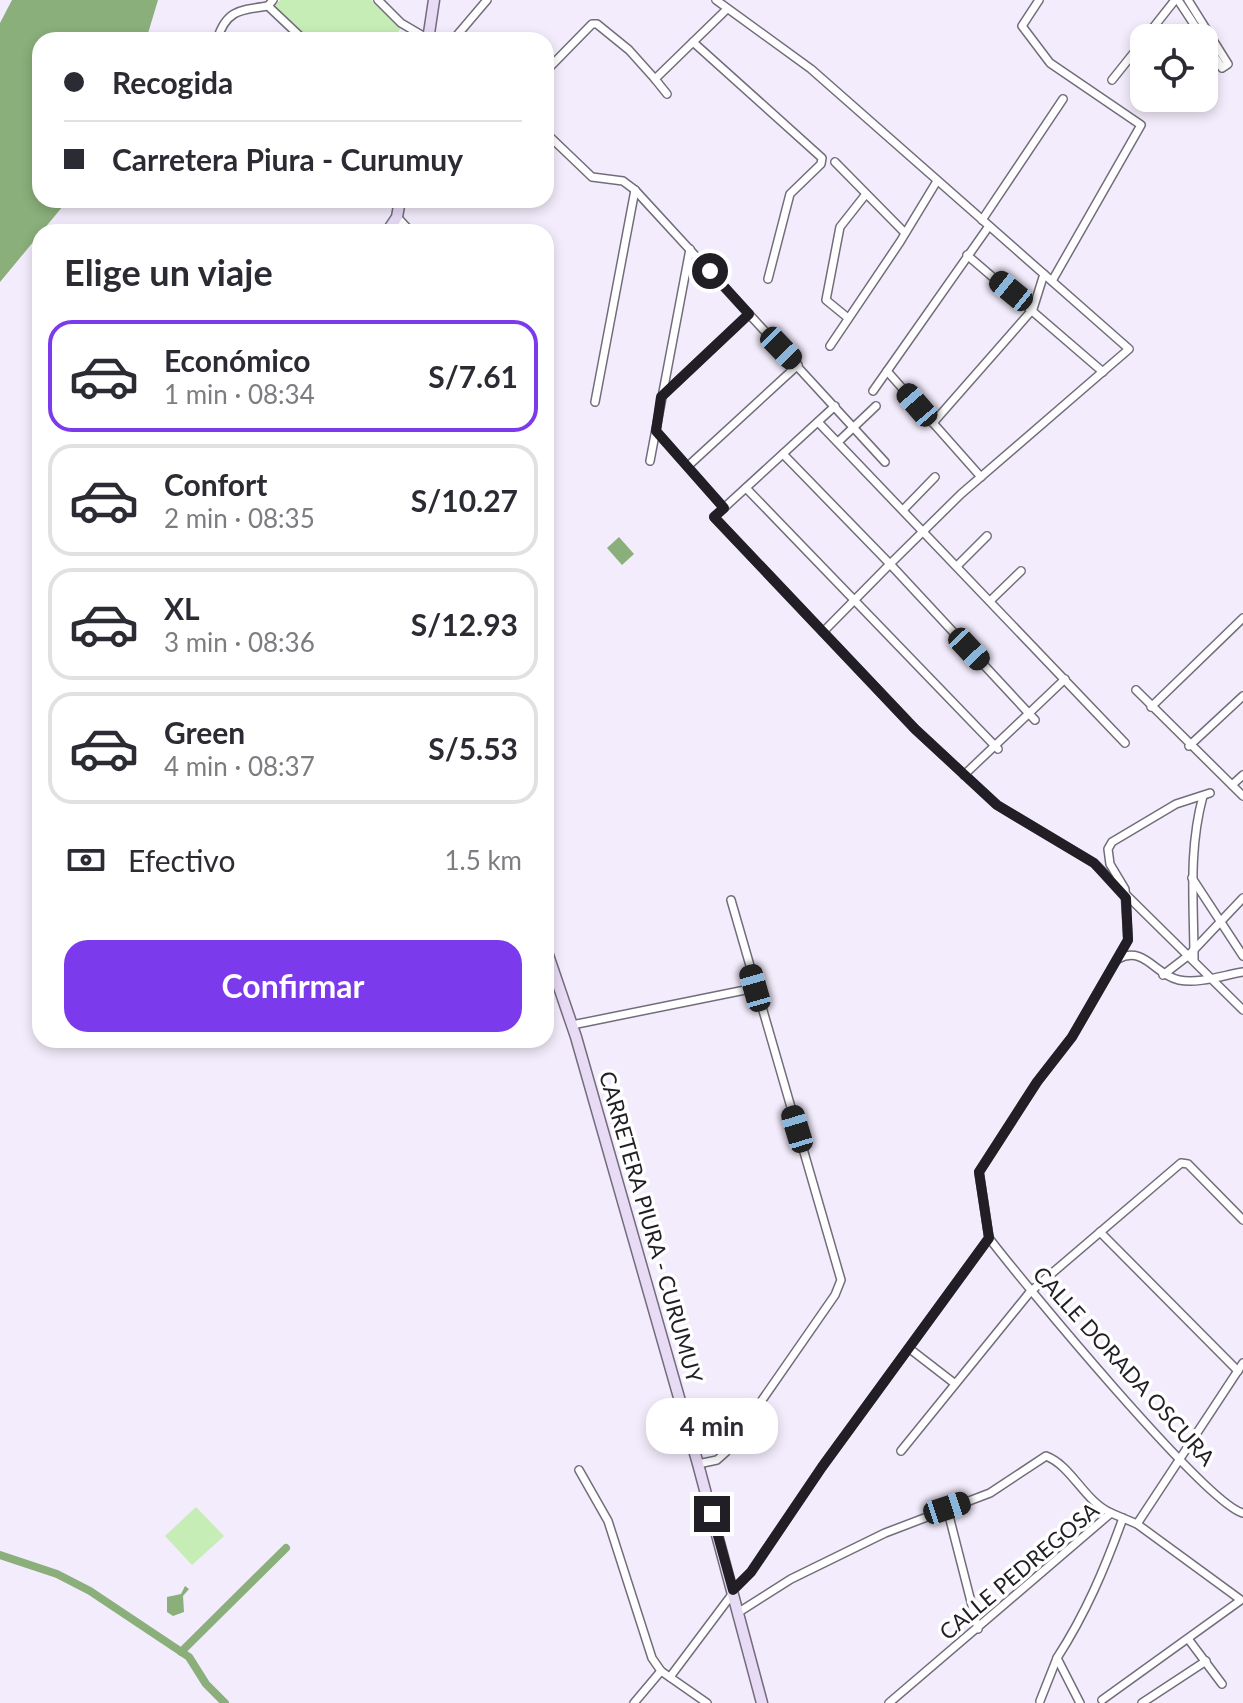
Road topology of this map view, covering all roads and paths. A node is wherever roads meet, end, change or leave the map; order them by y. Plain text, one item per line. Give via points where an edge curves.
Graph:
1 (378, 0) edge
2 (434, 0) edge
3 (487, 0) edge
4 (716, 0) edge
5 (1039, 0) edge
6 (1177, 0) edge
7 (1188, 0) edge
8 (270, 3) edge
9 (727, 9) junction
10 (1157, 24) edge
11 (1194, 24) edge
12 (1203, 24) edge
13 (220, 32) edge
14 (297, 32) edge
15 (416, 32) edge
16 (429, 32) edge
17 (460, 32) edge
18 (693, 42) junction
19 (1218, 48) edge
20 (1130, 58) edge
21 (1218, 62) edge
22 (554, 63) edge
23 (655, 79) junction
24 (1112, 80) dead end
25 (667, 94) dead end
26 (1063, 99) dead end
27 (554, 142) edge
28 (835, 162) dead end
29 (937, 181) junction
30 (635, 190) junction
31 (866, 194) junction
32 (399, 208) edge
33 (397, 217) junction
34 (982, 220) junction
35 (392, 224) edge
36 (404, 224) edge
37 (989, 226) junction
38 (905, 233) junction
39 (690, 249) junction
40 (967, 255) junction
41 (1044, 274) junction
42 (768, 279) dead end
43 (1052, 281) junction
44 (1033, 309) junction
45 (749, 314) junction
46 (848, 318) junction
47 (830, 346) dead end
48 (798, 365) junction
49 (887, 371) junction
50 (1103, 372) junction
51 (873, 391) dead end
52 (661, 397) junction
53 (595, 402) dead end
54 (835, 406) junction
55 (876, 406) dead end
56 (818, 422) junction
57 (933, 423) junction
58 (853, 428) junction
59 (656, 431) junction
60 (838, 442) junction
61 (783, 454) junction
62 (650, 461) dead end
63 (688, 466) junction
64 (870, 476) junction
65 (935, 477) dead end
66 (981, 477) junction
67 (746, 488) junction
68 (724, 508) junction
69 (903, 510) junction
70 (923, 531) junction
71 (987, 536) dead end
72 (890, 564) junction
73 (957, 566) junction
74 (1021, 571) dead end
75 (855, 600) junction
76 (990, 601) junction
77 (1243, 618) edge
78 (823, 632) junction
79 (1065, 679) junction
80 (1136, 690) dead end
81 (1243, 696) edge
82 (1151, 707) junction
83 (1032, 716) junction
84 (1125, 743) dead end
85 (1189, 746) junction
86 (996, 747) junction
87 (964, 775) junction
88 (1243, 775) edge
89 (1232, 785) junction
90 (1243, 796) edge
91 (1191, 874) junction
92 (1126, 898) junction
93 (1243, 898) edge
94 (731, 900) dead end
95 (1219, 923) junction
96 (1192, 955) junction
97 (1243, 956) edge
98 (1116, 960) junction
99 (554, 972) edge
100 (1243, 972) edge
101 (1163, 975) junction
102 (1211, 977) junction
103 (755, 988) junction
104 (1243, 1010) edge
105 (572, 1025) junction
106 (1243, 1220) edge
107 (1100, 1232) junction
108 (989, 1238) junction
109 (1030, 1292) junction
110 (910, 1349) junction
111 (1243, 1363) edge
112 (1238, 1371) junction
113 (954, 1383) junction
114 (901, 1451) dead end
115 (1181, 1460) junction
116 (698, 1464) junction
117 (579, 1470) dead end
118 (947, 1508) junction
119 (1111, 1513) junction
120 (1241, 1513) edge
121 (1123, 1518) junction
122 (1137, 1524) junction
123 (733, 1591) junction
124 (739, 1612) junction
125 (978, 1629) junction
126 (1189, 1640) junction
127 (1057, 1658) junction
128 (1206, 1661) junction
129 (661, 1671) junction
130 (670, 1677) junction
131 (1222, 1684) dead end
132 (1102, 1700) dead end
133 (1040, 1701) edge
134 (759, 1702) edge
135 (634, 1703) edge
136 (707, 1703) edge
137 (889, 1703) edge
138 (1080, 1703) edge
139 (1142, 1703) edge

1 - 15 street
2 - 16 main road
3 - 17 street
4 - 9 street
5 - 43 street via 1022,26 1041,55 1141,125
6 - 10 street
6 - 11 street
7 - 12 street
8 - 13 street via 238,10 227,17
8 - 14 street
9 - 18 street
9 - 29 street via 801,61
18 - 23 street
18 - 42 street via 822,158 790,194
19 - 21 street via 1228,64 1222,68
20 - 24 street
22 - 23 street via 597,24
23 - 25 street
26 - 34 street
27 - 30 street via 592,177 623,181
28 - 31 street
29 - 34 street
29 - 38 street
30 - 39 street
30 - 53 street
31 - 38 street
31 - 46 street via 840,227 826,300
32 - 33 main road
33 - 35 main road
33 - 36 street
34 - 37 street
37 - 40 street
37 - 41 street
38 - 46 street
39 - 45 street
39 - 52 street
40 - 44 street
40 - 49 street
41 - 43 street
41 - 44 street
43 - 50 street via 1129,349
44 - 50 street
44 - 57 street
45 - 48 street
45 - 52 street
46 - 47 street
48 - 54 street
48 - 63 street
49 - 51 street
49 - 57 street
50 - 66 street
52 - 59 street
54 - 56 street
54 - 58 street
55 - 58 street
56 - 60 street
56 - 61 street
57 - 66 street
58 - 60 street
58 - 64 street via 887,461
59 - 62 street
59 - 63 street
60 - 64 street
61 - 67 street
61 - 72 street
63 - 68 street
64 - 69 street
65 - 69 street
66 - 70 street
67 - 68 street
67 - 75 street
68 - 78 street via 714,517
69 - 70 street
70 - 72 street
70 - 73 street
71 - 73 street
72 - 75 street
72 - 83 street
73 - 76 street
74 - 76 street
75 - 78 street
75 - 86 street
76 - 79 street
77 - 82 street
78 - 87 street
79 - 83 street
79 - 84 street
80 - 82 street
81 - 85 street
82 - 85 street
83 - 86 street
85 - 89 street
86 - 87 street
87 - 92 street via 1012,815 1094,863
88 - 89 street
89 - 90 street
91 - 92 street via 1196,821 1206,794 1163,810 1112,842 1110,864
91 - 95 street
91 - 96 street
92 - 96 street
92 - 98 street via 1130,932
93 - 95 street
94 - 103 street
95 - 96 street
95 - 97 street
96 - 101 street
96 - 102 street
98 - 101 street via 1142,956
98 - 108 street via 1072,1037 979,1172
99 - 105 main road, CARRETERA PIURA - CURUMUY
100 - 102 street
101 - 102 street via 1187,981
102 - 104 street
103 - 105 street
103 - 116 street via 841,1280 726,1452
105 - 116 main road, CARRETERA PIURA - CURUMUY
106 - 107 street via 1188,1164 1181,1163
107 - 109 street
107 - 112 street
108 - 109 street, CALLE DORADA OSCURA
108 - 110 street
109 - 113 street
109 - 115 street, CALLE DORADA OSCURA
110 - 113 street
110 - 123 street
111 - 112 street
112 - 115 street
113 - 114 street
115 - 120 street, CALLE DORADA OSCURA
115 - 122 street
116 - 123 main road, CARRETERA PIURA - CURUMUY
117 - 129 street via 608,1521 652,1658
118 - 119 street via 990,1493 1046,1456 1094,1504
118 - 124 street via 791,1579
118 - 125 street
119 - 121 street, CALLE PEDREGOSA
119 - 125 street, CALLE PEDREGOSA
121 - 122 street, CALLE PEDREGOSA
121 - 127 street via 1087,1610
122 - 126 street, CALLE PEDREGOSA via 1241,1600
123 - 124 main road, CARRETERA PIURA - CURUMUY
123 - 130 street
124 - 134 main road, CARRETERA PIURA - CURUMUY
125 - 137 street, CALLE PEDREGOSA
126 - 128 street
126 - 132 street
127 - 133 street
127 - 138 street
128 - 131 street
128 - 139 street
129 - 130 street
129 - 135 street
130 - 136 street

